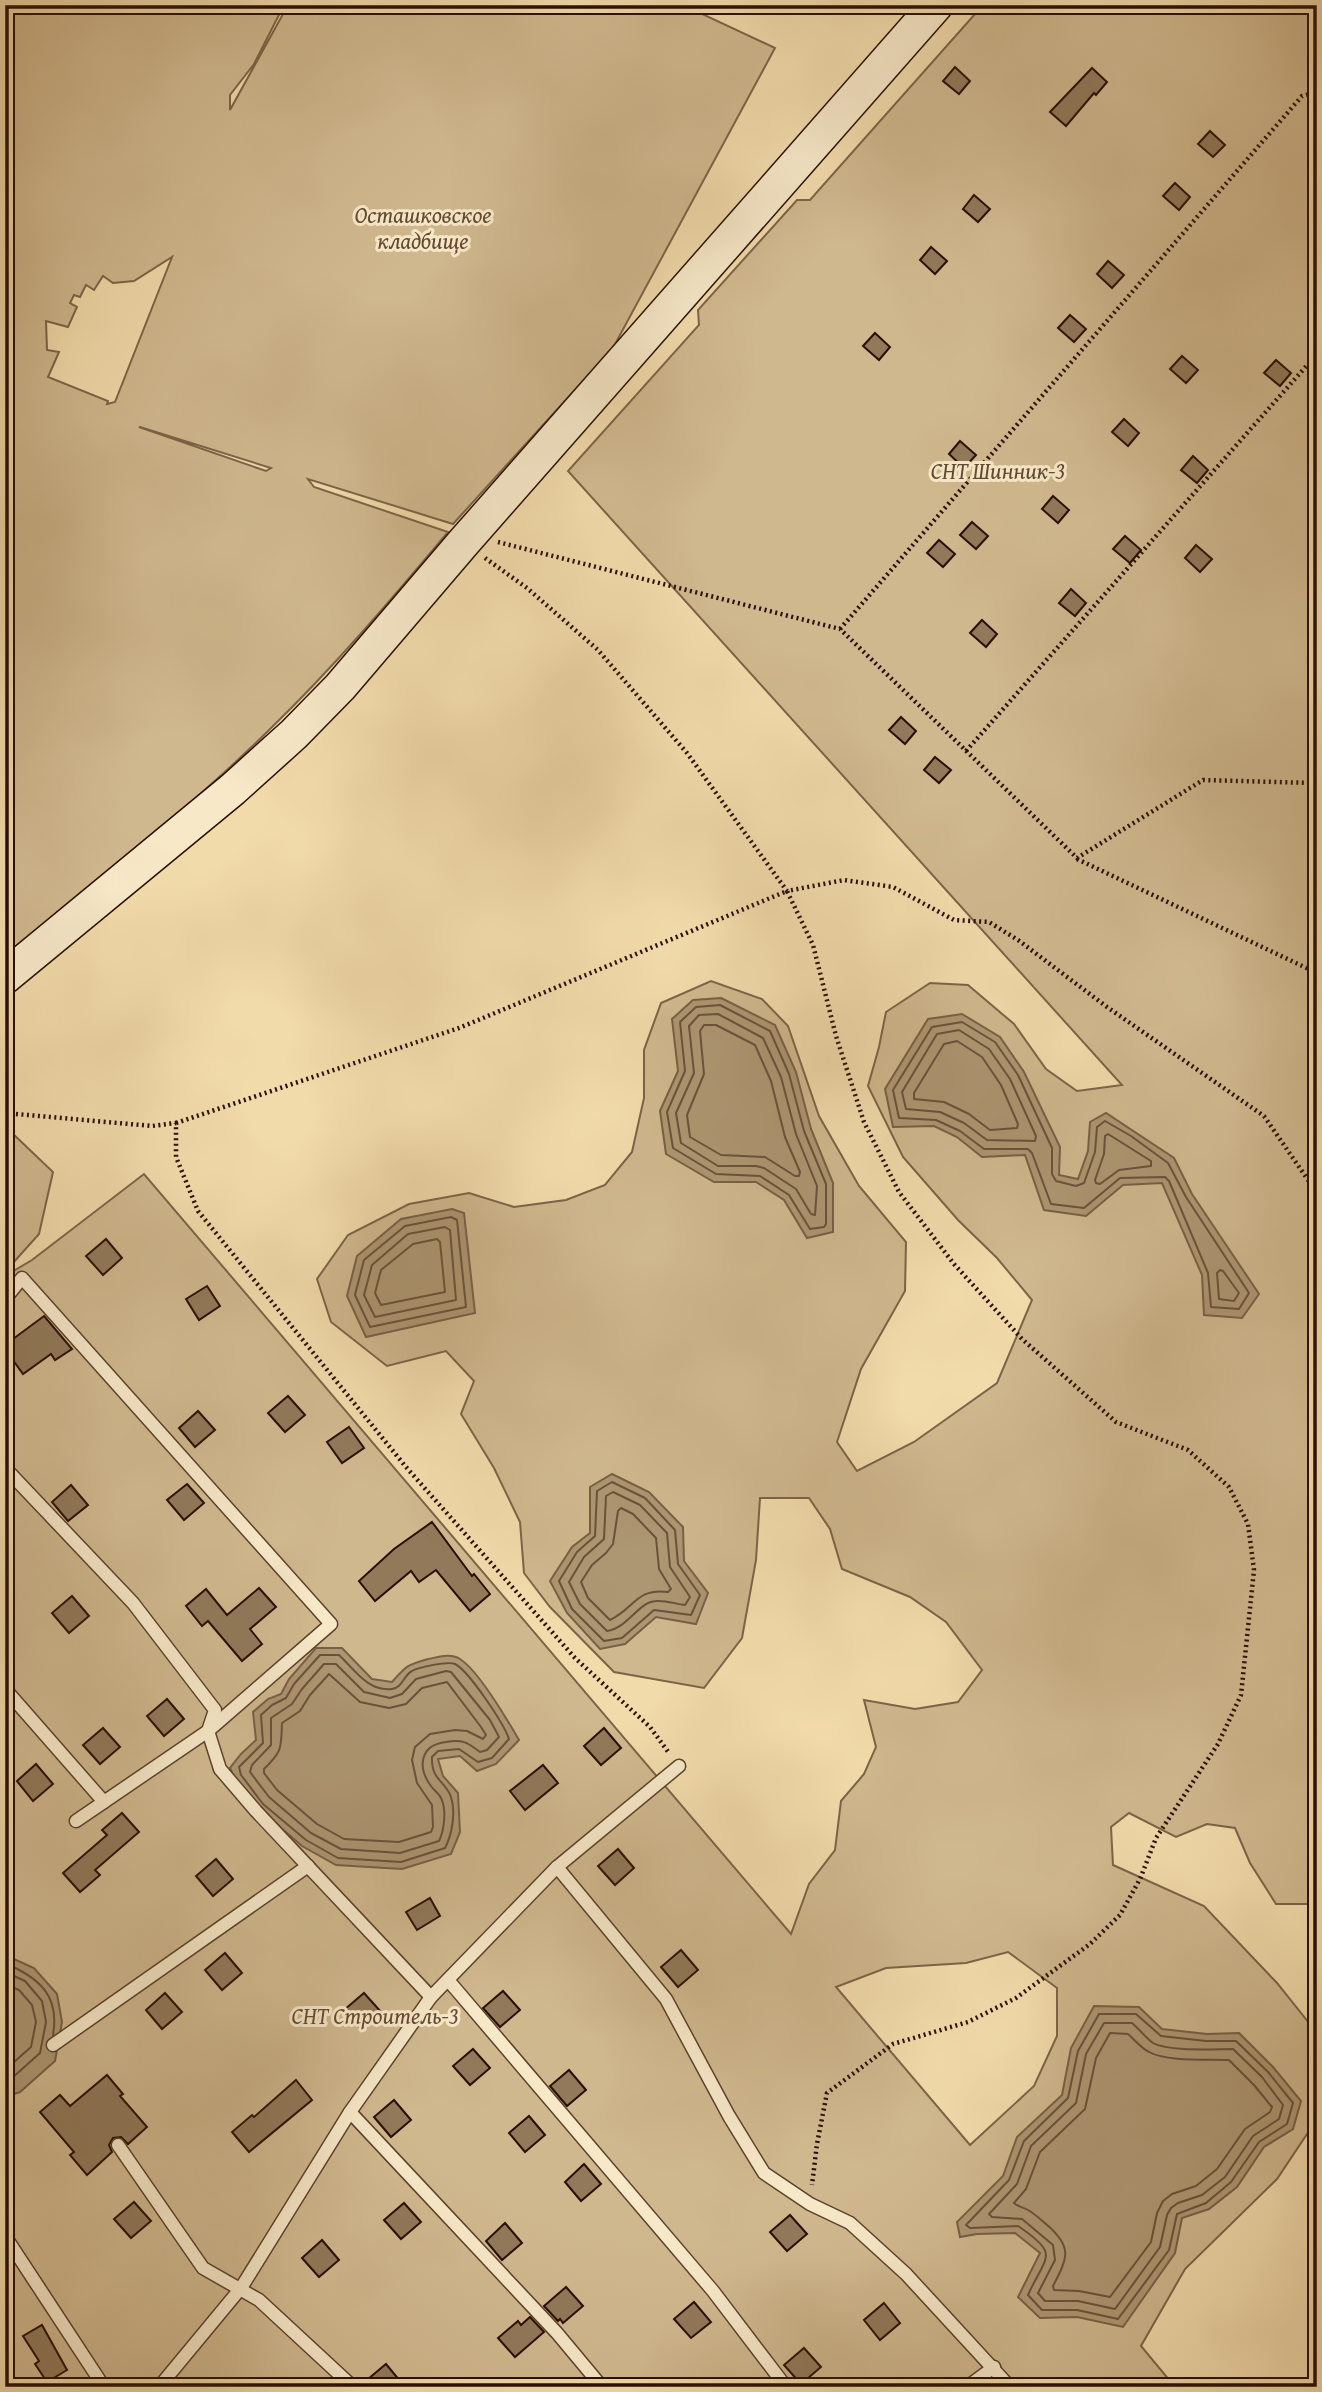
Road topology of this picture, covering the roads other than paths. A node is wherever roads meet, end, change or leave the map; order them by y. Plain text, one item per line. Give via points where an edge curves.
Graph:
1 (936, 5) edge
2 (5, 977) edge
3 (5, 1299) edge
4 (5, 1468) edge
5 (5, 1689) edge
6 (208, 1731) junction
7 (679, 1766) road end
8 (104, 1802) junction
9 (76, 1821) dead end
10 (308, 1866) junction
11 (557, 1867) junction
12 (447, 1980) junction
13 (431, 1997) junction
14 (52, 2045) dead end
15 (350, 2112) junction
16 (118, 2145) dead end
17 (5, 2236) edge
18 (241, 2287) junction
19 (994, 2367) junction
20 (104, 2387) edge
21 (159, 2387) edge
22 (353, 2387) edge
23 (602, 2387) edge
24 (786, 2387) edge
25 (967, 2387) edge
26 (1010, 2387) edge

1 - 2 street via 340,687 233,789
3 - 6 lane via 22,1278 331,1624
4 - 6 lane via 133,1603 193,1679 215,1710
5 - 8 lane
6 - 8 lane
6 - 10 lane via 220,1769
7 - 11 lane
8 - 9 lane
10 - 13 lane
10 - 14 lane
11 - 12 lane
11 - 19 lane via 666,1999 764,2173 810,2204 850,2223 906,2274
12 - 13 lane
12 - 24 lane via 713,2291
13 - 15 lane
15 - 18 lane
15 - 23 lane
16 - 18 lane via 203,2268
17 - 20 lane
18 - 21 lane
18 - 22 lane
19 - 25 lane
19 - 26 lane

